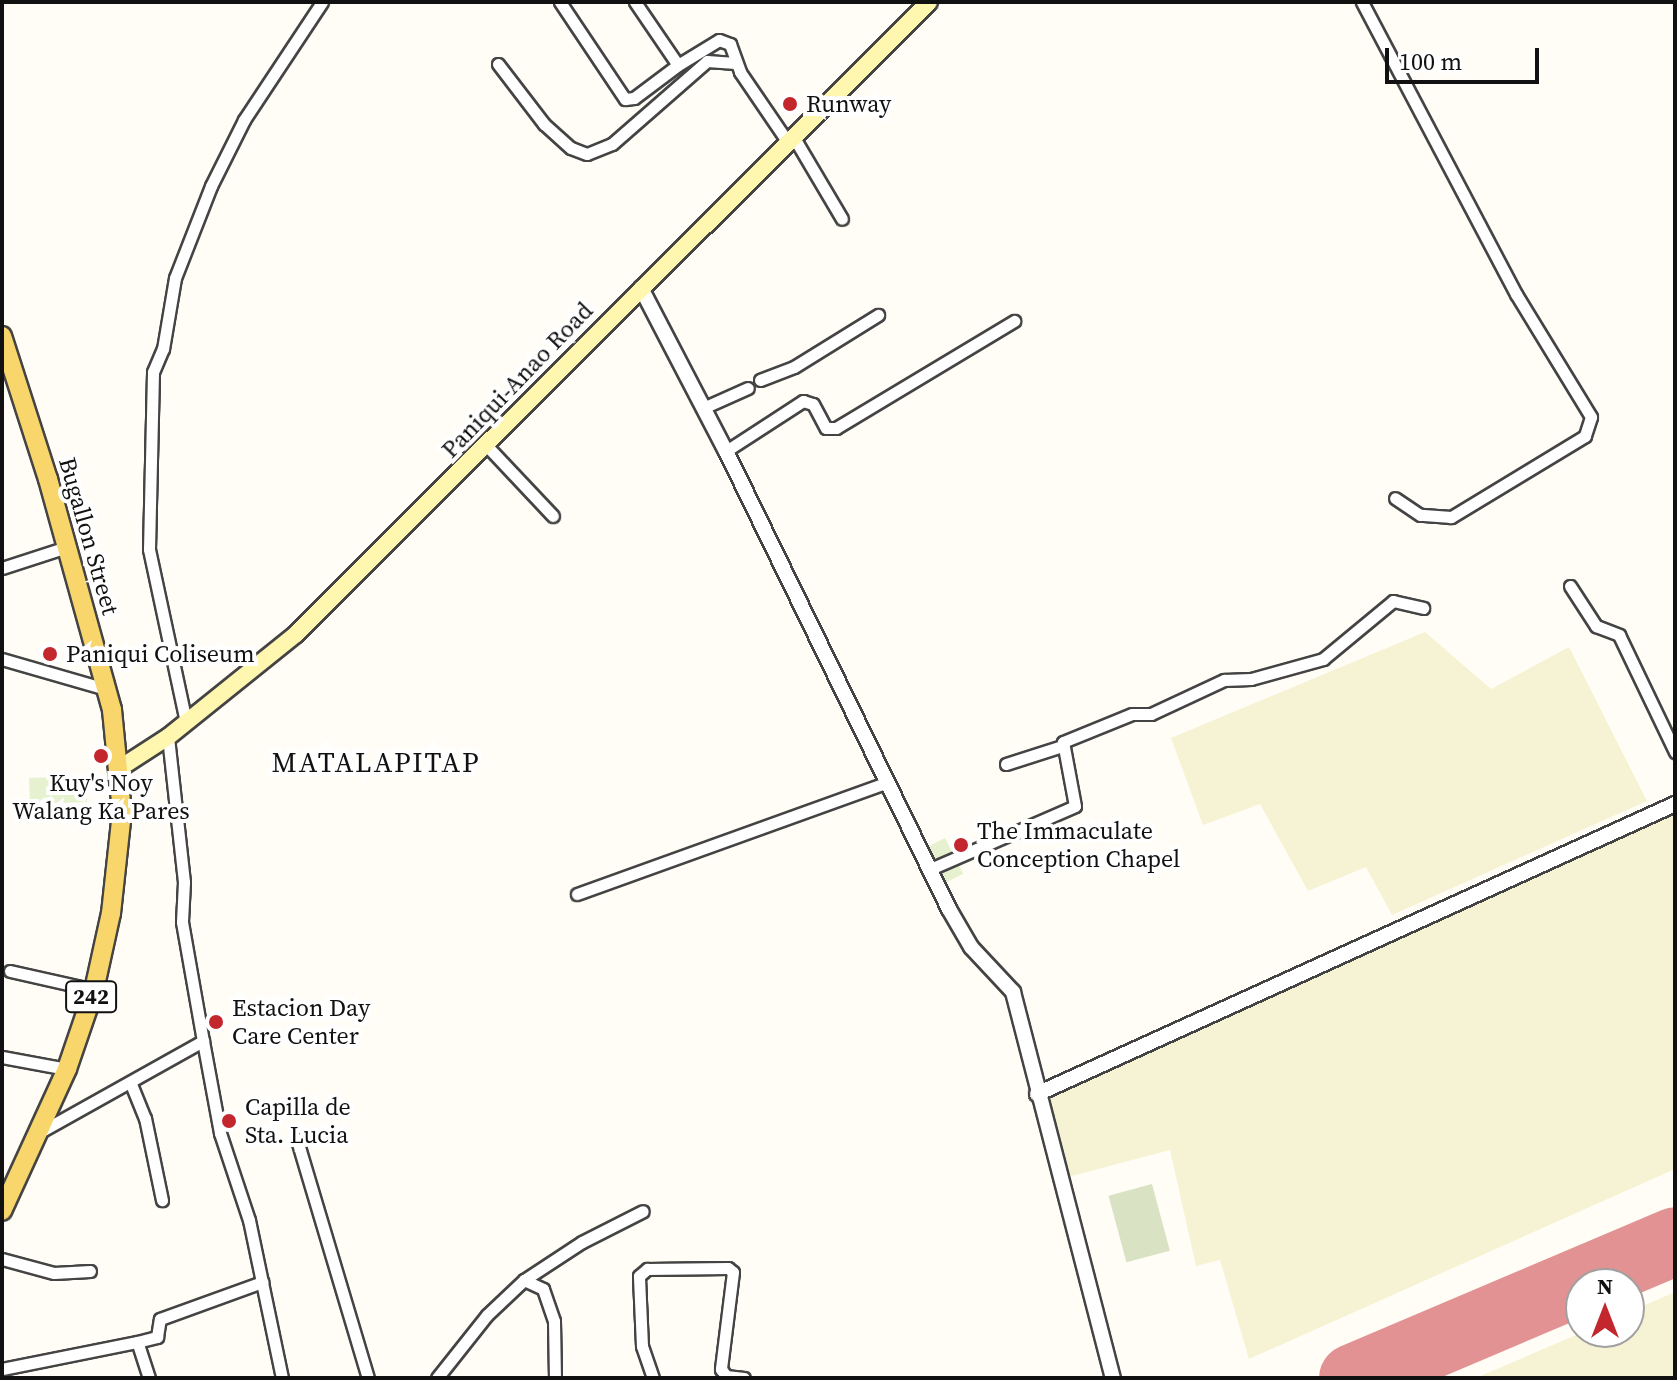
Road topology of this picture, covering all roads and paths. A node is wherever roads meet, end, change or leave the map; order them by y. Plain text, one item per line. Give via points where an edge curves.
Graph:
1 (322, 2) edge
2 (560, 2) edge
3 (635, 2) edge
4 (929, 2) edge
5 (1362, 2) edge
6 (735, 63) junction
7 (498, 64) dead end
8 (678, 65) junction
9 (790, 138) junction
10 (842, 219) dead end
11 (641, 288) junction
12 (878, 315) dead end
13 (1014, 321) dead end
14 (2, 336) edge
15 (760, 380) dead end
16 (748, 388) dead end
17 (703, 408) junction
18 (487, 446) junction
19 (726, 451) junction
20 (1395, 498) dead end
21 (553, 516) dead end
22 (67, 547) junction
23 (2, 568) edge
24 (1570, 586) dead end
25 (1423, 608) dead end
26 (2, 659) edge
27 (106, 689) junction
28 (186, 722) junction
29 (168, 737) junction
30 (1062, 746) junction
31 (1675, 752) edge
32 (1006, 764) dead end
33 (120, 768) junction
34 (885, 783) junction
35 (1675, 804) edge
36 (928, 870) junction
37 (577, 894) dead end
38 (10, 971) dead end
39 (94, 990) junction
40 (203, 1041) junction
41 (2, 1057) edge
42 (67, 1069) junction
43 (131, 1084) junction
44 (1037, 1094) junction
45 (40, 1132) junction
46 (297, 1140) dead end
47 (162, 1200) dead end
48 (2, 1211) edge
49 (643, 1211) dead end
50 (2, 1259) edge
51 (90, 1271) dead end
52 (524, 1280) junction
53 (262, 1282) junction
54 (137, 1342) junction
55 (2, 1369) edge
56 (149, 1378) edge
57 (282, 1378) edge
58 (368, 1378) edge
59 (437, 1378) edge
60 (555, 1378) edge
61 (653, 1378) edge
62 (744, 1378) edge
63 (1113, 1378) edge

1 - 28 street via 244,120 211,186 175,278 163,349 153,372 149,549
2 - 8 street via 625,99 634,98
3 - 8 street
4 - 9 main road, Paniqui-Anao Road
5 - 20 street via 1510,282 1591,417 1585,436 1451,517 1420,515
6 - 7 street via 707,61 612,144 587,154 571,148 544,124
6 - 8 street via 730,44 719,40
6 - 9 street
9 - 10 street
9 - 11 main road, Paniqui-Anao Road
11 - 17 street
11 - 18 main road, Paniqui-Anao Road
12 - 15 street via 794,367
13 - 19 street via 836,428 826,428 813,404 803,401
14 - 22 main road, Bugallon Street / 242
16 - 17 street
17 - 19 street
18 - 21 street
18 - 28 main road, Paniqui-Anao Road via 296,634
19 - 34 street
22 - 23 street
22 - 27 main road, Bugallon Street / 242
24 - 31 street via 1596,626 1619,635
25 - 30 street via 1389,603 1323,659 1251,679 1224,680
26 - 27 street
27 - 33 main road, Bugallon Street / 242
28 - 29 main road, Paniqui-Anao Road
29 - 33 main road, Paniqui-Anao Road
29 - 40 street via 184,882 182,922
30 - 32 street
30 - 36 street via 1075,806
33 - 39 main road, Bugallon Street / 242 via 120,847
34 - 36 street
34 - 37 street
35 - 44 street
36 - 44 street via 971,947 1013,992
38 - 39 street
39 - 42 main road, Bugallon Street / 242
40 - 43 street
40 - 53 street via 220,1133 241,1191
41 - 42 street
42 - 45 main road, Bugallon Street / 242
43 - 45 street
43 - 47 street via 145,1118
44 - 63 street
45 - 48 main road, Bugallon Street / 242
46 - 58 street
49 - 52 street
50 - 51 street via 54,1273
52 - 59 street via 487,1315
52 - 60 street via 543,1289 554,1321
53 - 54 street via 160,1319 157,1337
53 - 57 street
54 - 55 street
54 - 56 street
61 - 62 street via 642,1346 639,1276 647,1269 728,1268 733,1272 721,1369 726,1376

